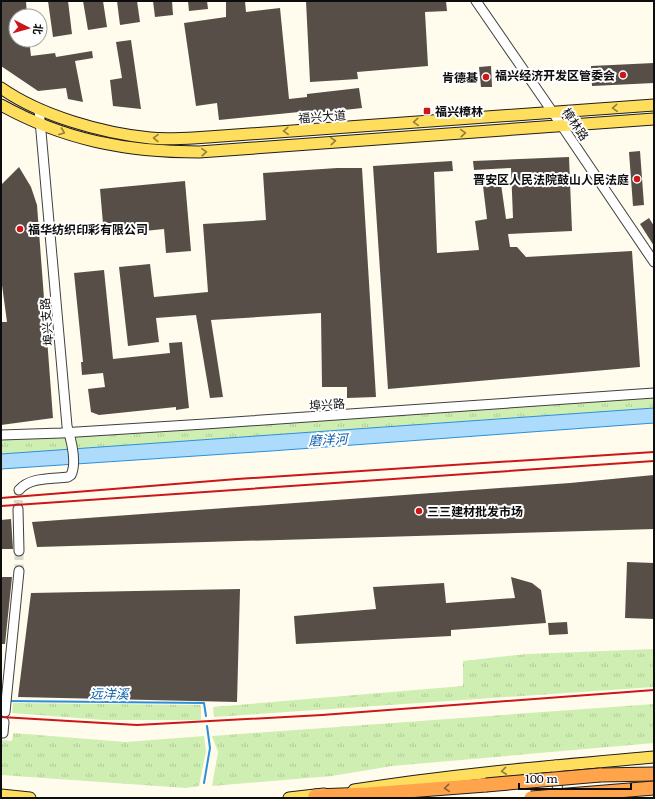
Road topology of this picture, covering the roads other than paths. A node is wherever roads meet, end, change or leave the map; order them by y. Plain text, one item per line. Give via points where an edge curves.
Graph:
1 (476, 1) edge
2 (1, 88) edge
3 (1, 105) edge
4 (654, 105) edge
5 (39, 109) junction
6 (553, 113) junction
7 (654, 118) edge
8 (40, 123) junction
9 (561, 126) junction
10 (654, 262) edge
11 (654, 393) edge
12 (69, 433) junction
13 (1, 435) edge
14 (19, 490) dead end
15 (18, 509) tunnel mouth
16 (19, 551) tunnel mouth
17 (20, 571) tunnel mouth
18 (5, 712) dead end
19 (4, 722) dead end
20 (2, 732) edge
21 (654, 757) edge
22 (556, 765) junction
23 (654, 774) edge
24 (654, 788) edge
25 (1, 795) edge
26 (315, 796) junction
27 (30, 798) edge
28 (289, 798) edge
29 (531, 798) edge
30 (558, 798) edge

1 - 6 street, 樟林路
2 - 5 main road, 福兴大道
3 - 8 main road
4 -> 6 main road, 福兴大道
6 -> 5 main road, 福兴大道 via 171,139 120,134
5 - 8 street, 埠兴支路
6 - 9 street, 樟林路
7 - 9 main road
8 -> 9 main road via 69,135 108,145 181,152
8 - 12 street, 埠兴支路
9 - 10 street, 樟林路
11 - 12 street, 埠兴路
12 - 13 street, 埠兴路
12 - 14 street, 埠兴支路 via 74,468 71,475 30,481
15 - 16 street
17 - 18 street
19 - 20 street
21 - 22 main road
22 -> 26 main road via 418,780
22 - 30 street
23 -> 26 highway, bridge via 600,775
24 - 29 highway, bridge
25 - 27 main road
26 - 28 main road

